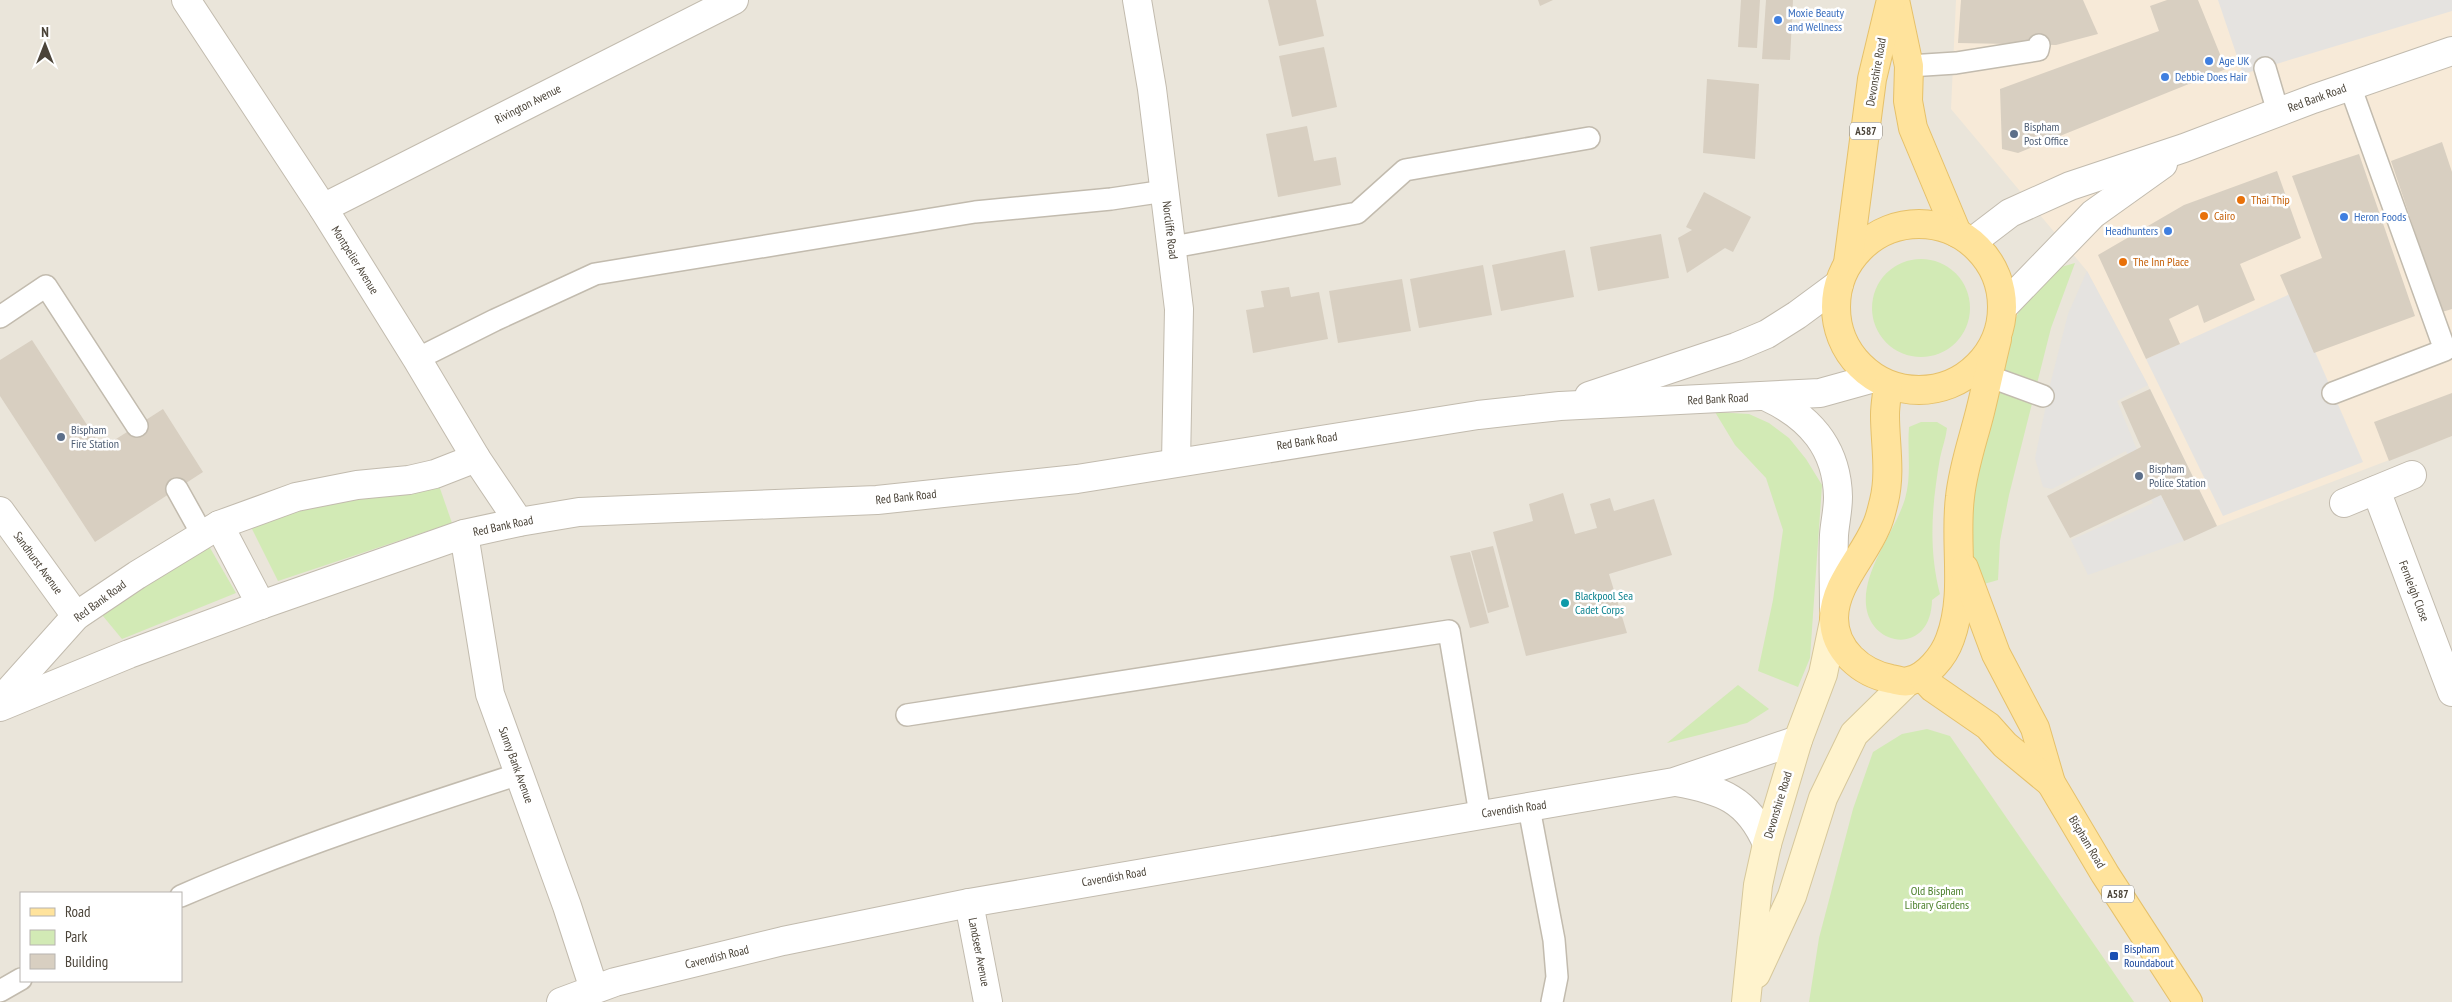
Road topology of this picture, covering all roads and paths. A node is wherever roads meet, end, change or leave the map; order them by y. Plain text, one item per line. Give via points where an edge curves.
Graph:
1 (186, 0) edge
2 (734, 0) edge
3 (1137, 0) edge
4 (1890, 0) edge
5 (1894, 0) edge
6 (2038, 45) dead end
7 (2452, 51) edge
8 (1908, 66) junction
9 (2265, 68) dead end
10 (2350, 86) junction
11 (2278, 112) junction
12 (1589, 138) dead end
13 (2184, 148) junction
14 (1165, 191) junction
15 (323, 208) junction
16 (1964, 237) junction
17 (1173, 247) junction
18 (1843, 274) junction
19 (2003, 307) junction
20 (0, 317) edge
21 (417, 358) junction
22 (1983, 372) junction
23 (1881, 381) junction
24 (2333, 393) dead end
25 (2043, 396) dead end
26 (1767, 397) junction
27 (1560, 406) junction
28 (137, 426) dead end
29 (476, 458) junction
30 (1176, 462) junction
31 (2412, 476) dead end
32 (177, 489) dead end
33 (2376, 490) junction
34 (2344, 503) dead end
35 (0, 511) edge
36 (520, 522) junction
37 (210, 530) junction
38 (464, 534) junction
39 (1960, 559) junction
40 (261, 605) junction
41 (76, 616) junction
42 (1834, 616) junction
43 (1914, 679) junction
44 (2452, 692) edge
45 (0, 700) edge
46 (0, 707) edge
47 (907, 715) dead end
48 (1798, 740) junction
49 (519, 774) junction
50 (1674, 782) junction
51 (2051, 783) junction
52 (1529, 808) junction
53 (1480, 814) junction
54 (1767, 844) junction
55 (182, 896) edge
56 (969, 902) junction
57 (20, 980) edge
58 (0, 991) edge
59 (610, 991) edge
60 (1746, 998) edge
61 (561, 1002) edge
62 (988, 1002) edge
63 (1552, 1002) edge
64 (2188, 1002) edge

1 - 15 street, Montpelier Avenue
2 - 15 street, Rivington Avenue
3 - 14 street, Norcliffe Road
4 - 18 main road, Devonshire Road / A587 via 1872,78
5 - 8 main road, Devonshire Road / A587
6 - 8 lane via 2038,50 1981,51
7 - 10 street, Red Bank Road
8 - 16 main road, Devonshire Road / A587 via 1908,101 1913,128
9 - 11 lane
10 - 11 street, Red Bank Road
10 - 24 lane via 2445,350
11 - 13 street, Red Bank Road
12 - 17 lane via 1405,170 1357,213
13 - 16 street, Red Bank Road via 2070,186
13 - 19 street, Red Bank Road via 2093,214
14 - 17 street, Norcliffe Road
14 - 21 lane via 975,212 595,274
15 - 21 street, Montpelier Avenue
16 - 18 main road via 1937,226 1897,227 1878,234 1861,247
16 - 19 main road, A587 via 1985,256 1995,271
17 - 30 street, Norcliffe Road via 1179,309
18 - 23 main road, A587 via 1836,306 1838,327 1845,347 1858,364
18 - 27 street, Red Bank Road via 1797,315 1767,334
19 - 22 main road, A587 via 1997,339
20 - 28 lane via 46,286
21 - 29 street, Montpelier Avenue
22 - 23 main road, A587 via 1945,387 1926,390 1906,390
22 - 25 lane
22 - 39 main road, A587 via 1960,497
23 - 26 street, Red Bank Road via 1820,393
23 - 42 main road via 1888,447 1885,499 1877,526 1847,577
26 - 27 street, Red Bank Road
26 - 42 street via 1802,417 1821,437 1830,454 1838,498 1834,534
27 - 30 street, Red Bank Road via 1478,415
29 - 36 street, Montpelier Avenue
29 - 37 street, Red Bank Road via 410,480 356,485 296,497
30 - 36 street, Red Bank Road via 1077,479 877,500 579,512
31 - 33 street
32 - 37 lane
33 - 34 street
33 - 44 street, Fernleigh Close
35 - 41 street, Sandhurst Avenue
36 - 38 street, Red Bank Road
37 - 40 street
37 - 41 street, Red Bank Road
38 - 40 street, Red Bank Road
38 - 49 street, Sunny Bank Avenue via 490,694
39 - 43 main road, A587 via 1956,613 1950,638 1944,653
39 - 51 main road, Bispham Road / A587 via 1996,654 2035,728
40 - 46 street, Red Bank Road
41 - 45 street, Red Bank Road
42 - 43 main road, A587 via 1838,640 1856,664 1879,676
42 - 48 main road, Devonshire Road via 1823,674
43 - 51 main road, Bispham Road / A587 via 1934,688 1988,726 2005,745
43 - 60 main road, Devonshire Road via 1854,734 1824,798 1792,896
47 - 53 lane via 1448,632
48 - 50 street, Cavendish Road
48 - 54 main road, Devonshire Road
49 - 55 lane via 255,864
49 - 59 street, Sunny Bank Avenue via 568,906
50 - 52 street, Cavendish Road
50 - 54 street, Cavendish Road via 1708,788 1730,797 1748,810
51 - 64 main road, Bispham Road / A587
52 - 53 street, Cavendish Road
52 - 63 lane via 1554,940 1557,977
53 - 56 street, Cavendish Road
54 - 60 main road, Devonshire Road via 1758,885
56 - 59 street, Cavendish Road via 783,941
56 - 62 street, Landseer Avenue
57 - 58 lane
59 - 61 street, Cavendish Road

